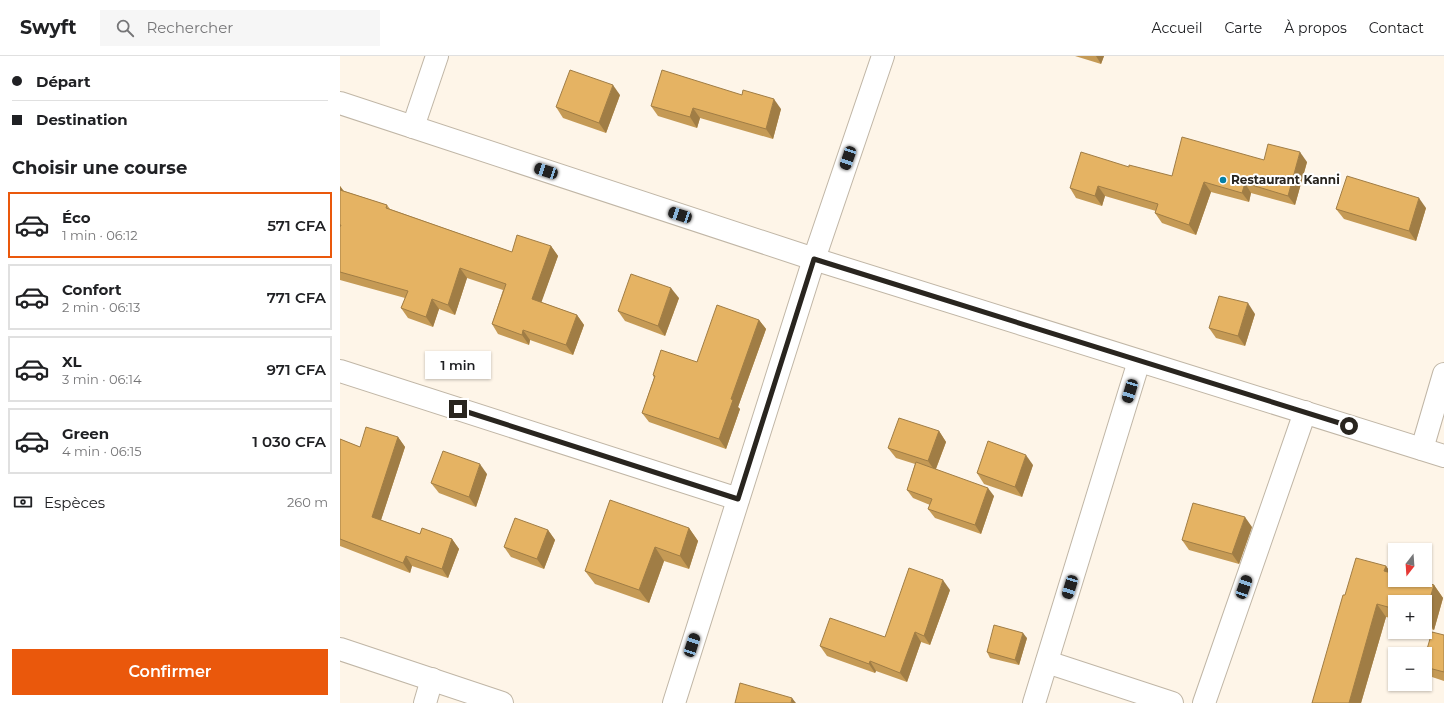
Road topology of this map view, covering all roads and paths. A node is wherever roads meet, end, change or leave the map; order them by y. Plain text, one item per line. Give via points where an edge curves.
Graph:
1 (437, 56) edge
2 (883, 56) edge
3 (340, 103) edge
4 (413, 127) junction
5 (814, 259) junction
6 (1139, 361) junction
7 (340, 371) edge
8 (1444, 374) edge
9 (1305, 412) junction
10 (1422, 449) junction
11 (1444, 456) edge
12 (738, 499) junction
13 (340, 648) edge
14 (1047, 662) junction
15 (432, 680) junction
16 (425, 703) edge
17 (502, 703) edge
18 (674, 703) edge
19 (1034, 703) edge
20 (1172, 703) edge
21 (1204, 703) edge

1 - 4 street
2 - 5 street
3 - 4 street
4 - 5 street
5 - 6 street
5 - 12 street
6 - 9 street
6 - 14 street
7 - 12 street
8 - 10 street
9 - 10 street
9 - 21 street
10 - 11 street
12 - 18 street
13 - 15 street
14 - 19 street
14 - 20 street
15 - 16 street
15 - 17 street

